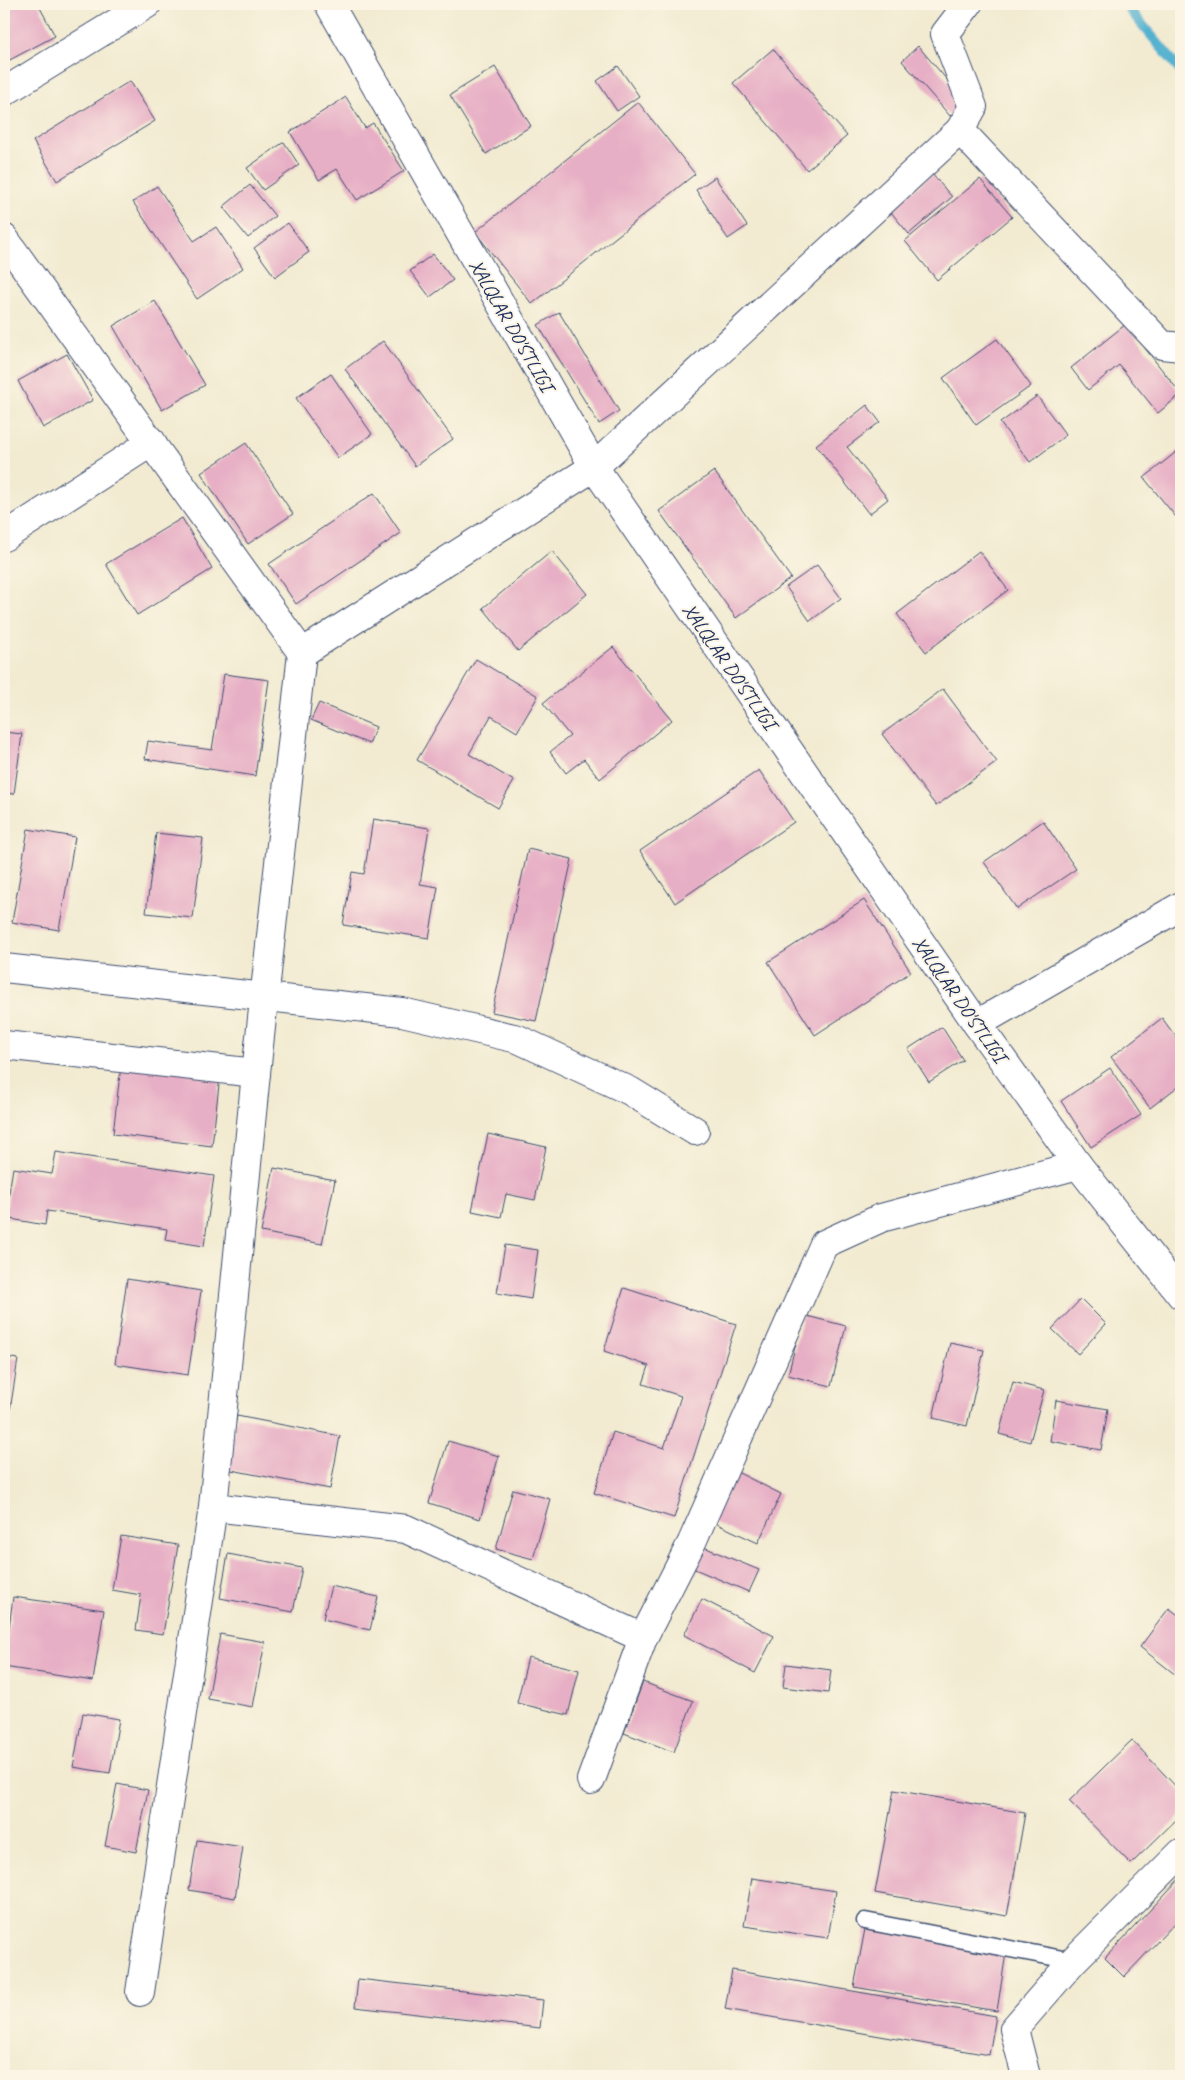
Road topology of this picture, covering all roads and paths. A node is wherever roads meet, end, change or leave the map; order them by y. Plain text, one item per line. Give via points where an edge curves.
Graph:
1 (147, 4) edge
2 (329, 4) edge
3 (968, 4) edge
4 (4, 92) edge
5 (960, 130) junction
6 (4, 238) edge
7 (1181, 347) edge
8 (152, 442) junction
9 (594, 467) junction
10 (4, 537) edge
11 (302, 653) junction
12 (1181, 906) edge
13 (4, 968) edge
14 (264, 998) junction
15 (977, 1024) junction
16 (4, 1045) edge
17 (256, 1073) junction
18 (695, 1131) dead end
19 (1078, 1165) junction
20 (1181, 1295) edge
21 (213, 1507) junction
22 (643, 1638) junction
23 (591, 1780) dead end
24 (1181, 1853) edge
25 (866, 1921) dead end
26 (1073, 1961) junction
27 (140, 1992) dead end
28 (1026, 2076) edge

1 - 4 street
2 - 9 street, XALQLAR DO'STLIGI
3 - 5 street via 945,34 973,107
5 - 7 street via 1162,346
5 - 9 street
6 - 8 street
8 - 10 street
8 - 11 street
9 - 11 street
9 - 15 street, XALQLAR DO'STLIGI
11 - 14 street
12 - 15 street
13 - 14 street
14 - 17 street
14 - 18 street via 402,1012 518,1039 630,1092
15 - 19 street, XALQLAR DO'STLIGI
16 - 17 street
17 - 21 street
19 - 20 street, XALQLAR DO'STLIGI
19 - 22 street via 881,1218 824,1244 692,1542
21 - 22 street via 406,1529
21 - 27 street
22 - 23 street
24 - 26 street
25 - 26 lane
26 - 28 street via 1014,2029

